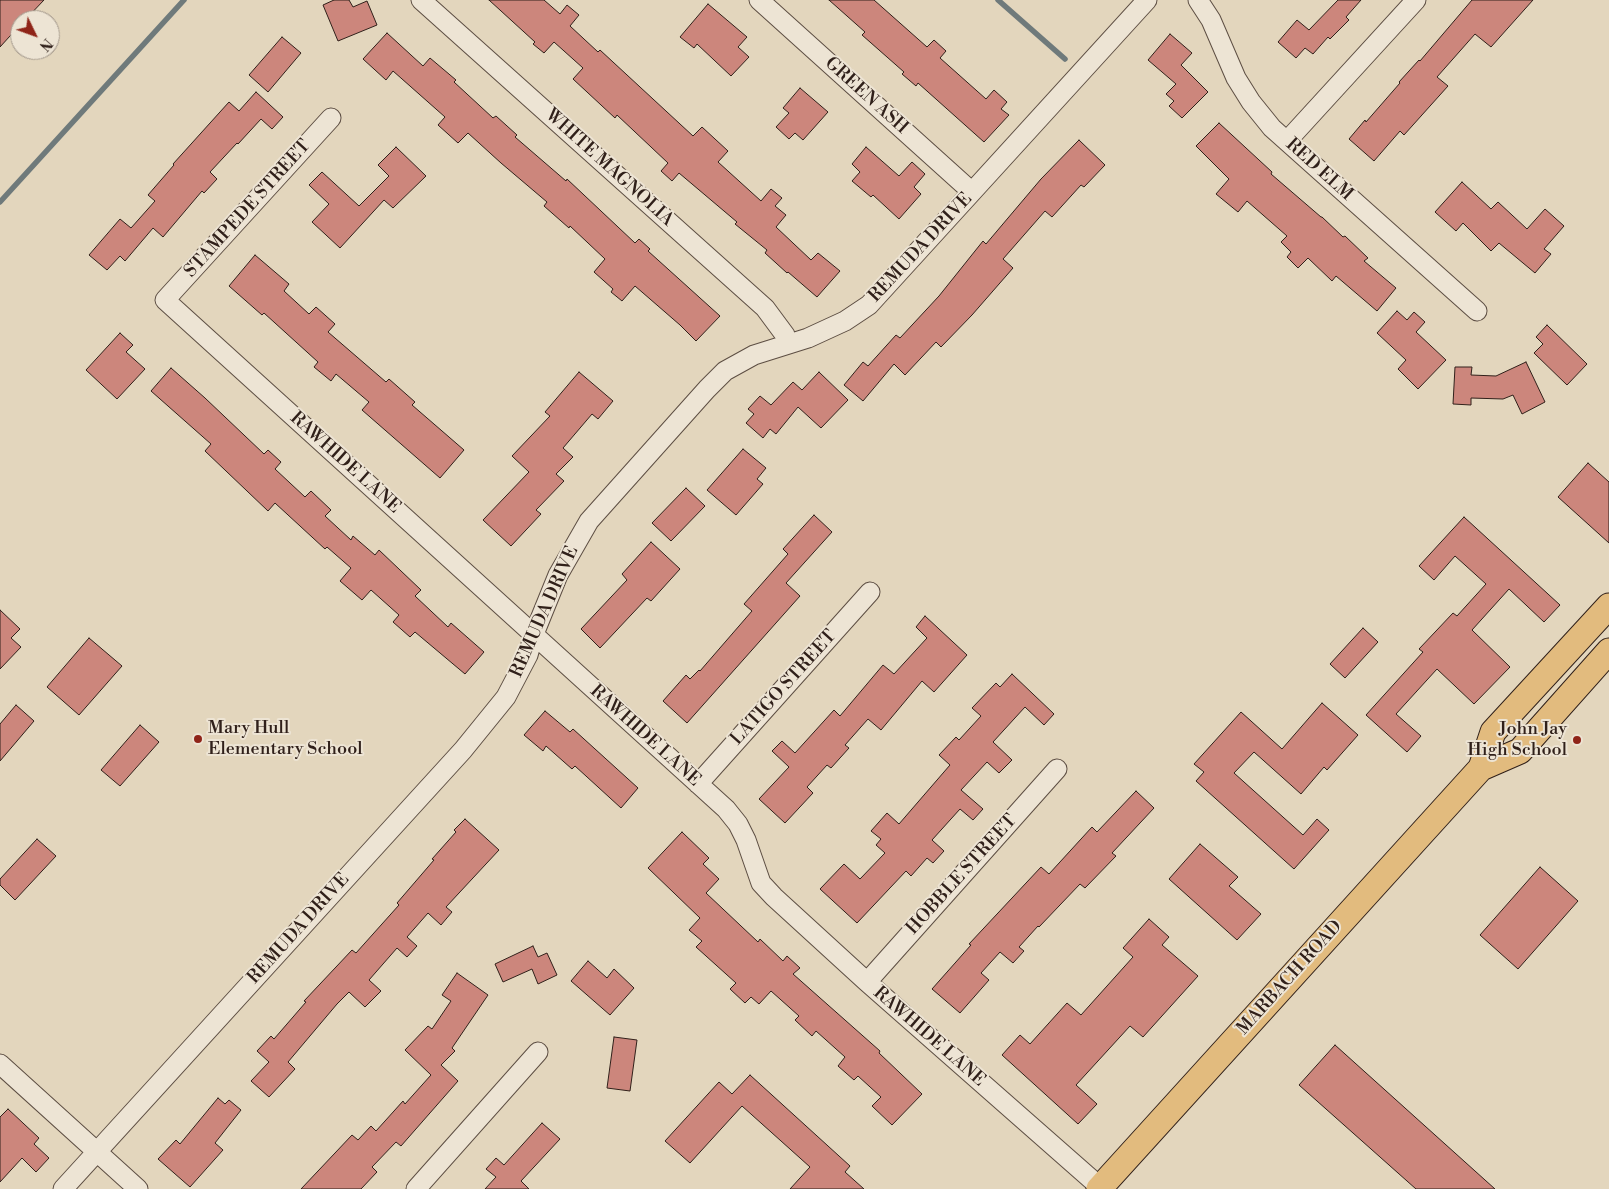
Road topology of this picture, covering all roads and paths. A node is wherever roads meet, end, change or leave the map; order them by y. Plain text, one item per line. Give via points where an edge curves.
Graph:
1 (421, 0) edge
2 (759, 0) edge
3 (1147, 0) edge
4 (1198, 0) edge
5 (1416, 0) edge
6 (331, 118) dead end
7 (1287, 141) junction
8 (972, 192) junction
9 (165, 300) joint
10 (1477, 311) dead end
11 (788, 343) junction
12 (870, 592) dead end
13 (1609, 606) edge
14 (534, 634) junction
15 (1609, 651) edge
16 (1481, 768) junction
17 (1057, 769) dead end
18 (698, 784) junction
19 (867, 982) junction
20 (538, 1052) dead end
21 (0, 1064) edge
22 (97, 1152) junction
23 (1099, 1188) edge
24 (63, 1189) edge
25 (138, 1189) edge
26 (416, 1189) edge

1 - 11 street, WHITE MAGNOLIA via 765,308
2 - 8 street, GREEN ASH
3 - 8 street, REMUDA DRIVE
4 - 7 street, RED ELM via 1251,102
5 - 7 street
6 - 9 street, STAMPEDE STREET
7 - 10 street, RED ELM
8 - 11 street, REMUDA DRIVE via 869,305 845,321 808,338
9 - 14 street, RAWHIDE LANE
11 - 14 street, REMUDA DRIVE via 754,355 725,371 589,520 558,574
12 - 18 street, LATIGO STREET
13 - 16 main road, MARBACH ROAD via 1493,732
14 - 18 street, RAWHIDE LANE
14 - 22 street, REMUDA DRIVE via 528,656 506,697 463,750
15 - 16 main road, MARBACH ROAD via 1520,751
16 - 23 main road, MARBACH ROAD
17 - 19 street, HOBBLE STREET
18 - 19 street, RAWHIDE LANE via 738,824 761,883
19 - 23 street, RAWHIDE LANE
20 - 26 street
21 - 22 street
22 - 24 street, REMUDA DRIVE
22 - 25 street

